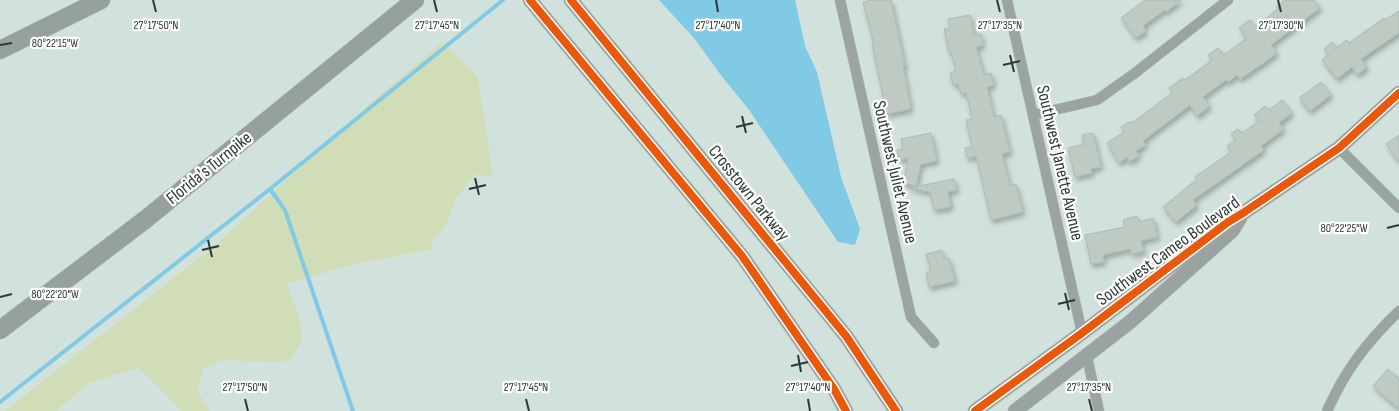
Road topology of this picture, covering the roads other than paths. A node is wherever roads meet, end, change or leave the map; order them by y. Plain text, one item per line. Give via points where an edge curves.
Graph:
1 (101, 0) edge
2 (415, 0) edge
3 (571, 0) edge
4 (840, 0) edge
5 (1007, 0) edge
6 (1228, 0) edge
7 (532, 3) edge
8 (0, 50) edge
9 (1399, 93) edge
10 (1033, 115) junction
11 (1339, 148) junction
12 (1399, 208) edge
13 (1243, 213) junction
14 (1399, 311) edge
15 (0, 330) edge
16 (1082, 333) junction
17 (934, 343) dead end
18 (1086, 357) junction
19 (846, 411) edge
20 (896, 411) edge
21 (975, 411) edge
22 (1014, 411) edge
23 (1099, 411) edge
24 (1326, 411) edge

1 - 8 highway
2 - 15 highway, Florida's Turnpike via 146,219
3 - 20 main road, Crosstown Parkway via 846,336
4 - 17 street, Southwest Juliet Avenue via 911,317
5 - 10 street, Southwest Janette Avenue
6 - 10 street via 1097,100
7 - 19 main road via 742,256
9 - 11 main road, Southwest Cameo Boulevard
10 - 16 street, Southwest Janette Avenue
11 - 12 street
11 - 13 main road, Southwest Cameo Boulevard
13 - 16 main road, Southwest Cameo Boulevard
13 - 18 main road, Southwest Cameo Boulevard via 1232,231
14 - 24 street via 1355,359
16 - 21 main road, Southwest Cameo Boulevard
18 - 22 main road, Southwest Cameo Boulevard
18 - 23 street

